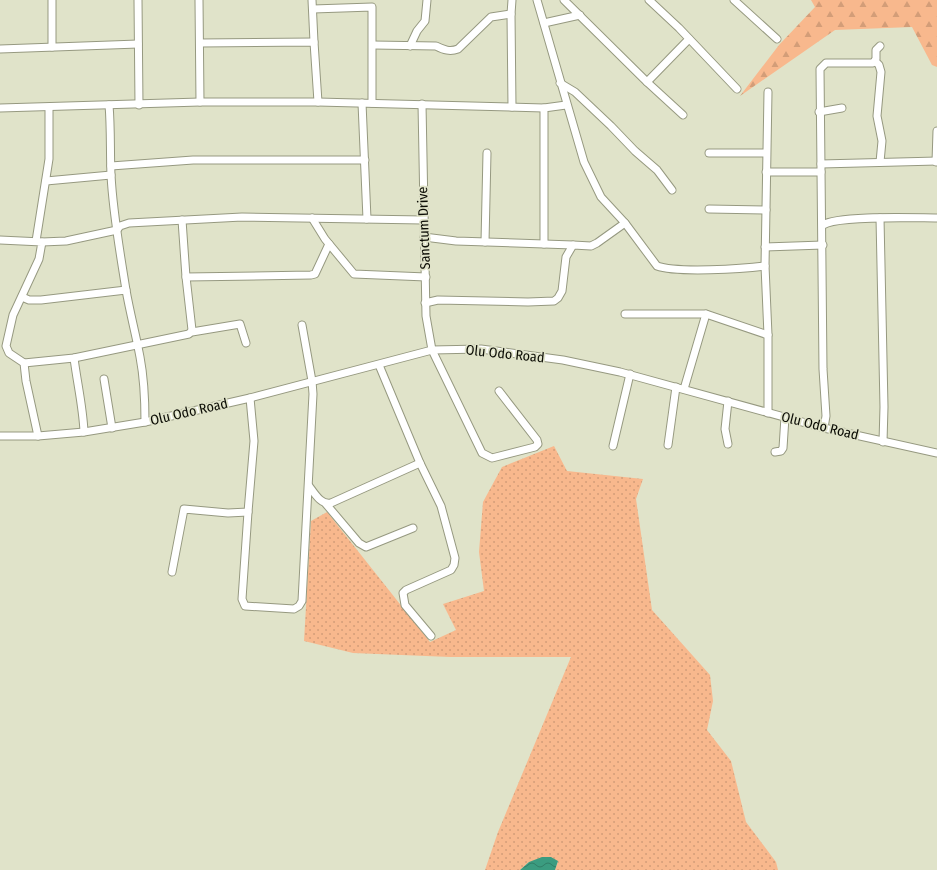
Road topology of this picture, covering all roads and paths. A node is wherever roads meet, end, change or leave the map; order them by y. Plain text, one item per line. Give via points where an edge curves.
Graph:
1 (52, 0) edge
2 (138, 0) edge
3 (199, 0) edge
4 (312, 0) edge
5 (427, 0) edge
6 (512, 0) edge
7 (537, 0) edge
8 (564, 0) edge
9 (649, 0) edge
10 (734, 0) edge
11 (372, 4) edge
12 (313, 9) junction
13 (510, 14) junction
14 (580, 15) junction
15 (544, 23) junction
16 (689, 39) junction
17 (777, 39) dead end
18 (314, 42) junction
19 (200, 43) junction
20 (138, 44) junction
21 (373, 45) junction
22 (410, 46) junction
23 (880, 46) dead end
24 (52, 47) junction
25 (0, 49) edge
26 (875, 61) junction
27 (647, 82) junction
28 (560, 83) junction
29 (737, 89) dead end
30 (768, 92) dead end
31 (200, 102) junction
32 (318, 102) junction
33 (362, 103) junction
34 (372, 103) junction
35 (422, 104) junction
36 (566, 104) junction
37 (109, 105) junction
38 (139, 105) junction
39 (512, 107) junction
40 (0, 108) edge
41 (49, 108) junction
42 (544, 108) junction
43 (842, 108) dead end
44 (819, 112) junction
45 (683, 114) dead end
46 (937, 131) edge
47 (486, 153) dead end
48 (709, 153) dead end
49 (766, 153) junction
50 (365, 160) junction
51 (937, 161) edge
52 (880, 162) junction
53 (821, 164) junction
54 (111, 166) junction
55 (766, 172) junction
56 (821, 172) junction
57 (111, 175) junction
58 (46, 181) junction
59 (672, 190) dead end
60 (709, 209) dead end
61 (766, 210) junction
62 (312, 218) junction
63 (880, 218) junction
64 (937, 218) edge
65 (367, 219) junction
66 (182, 220) junction
67 (423, 220) junction
68 (624, 223) junction
69 (823, 225) junction
70 (117, 230) junction
71 (424, 237) junction
72 (0, 240) edge
73 (39, 242) junction
74 (485, 242) junction
75 (329, 244) junction
76 (544, 244) junction
77 (823, 244) junction
78 (573, 245) junction
79 (765, 247) junction
80 (765, 266) junction
81 (186, 277) junction
82 (426, 277) junction
83 (126, 290) junction
84 (22, 297) junction
85 (425, 303) junction
86 (625, 314) dead end
87 (706, 314) junction
88 (302, 325) dead end
89 (192, 332) junction
90 (768, 335) junction
91 (246, 343) dead end
92 (137, 344) junction
93 (432, 350) junction
94 (74, 358) junction
95 (24, 363) junction
96 (379, 365) junction
97 (630, 374) junction
98 (104, 379) dead end
99 (312, 381) junction
100 (676, 387) junction
101 (684, 389) junction
102 (499, 391) dead end
103 (250, 398) junction
104 (728, 401) junction
105 (768, 413) junction
106 (785, 417) junction
107 (145, 422) junction
108 (112, 428) junction
109 (824, 428) junction
110 (84, 432) junction
111 (0, 436) edge
112 (38, 436) junction
113 (883, 442) junction
114 (728, 444) dead end
115 (668, 445) dead end
116 (613, 446) dead end
117 (775, 452) dead end
118 (937, 453) edge
119 (420, 463) junction
120 (309, 486) junction
121 (326, 504) junction
122 (248, 512) junction
123 (414, 528) dead end
124 (172, 572) dead end
125 (431, 636) dead end

1 - 24 street
2 - 20 street
3 - 19 street
4 - 12 street
5 - 22 street via 426,21 416,32
6 - 13 street
7 - 15 street
8 - 14 street
9 - 16 street
10 - 17 street
11 - 12 street
11 - 21 street
12 - 18 street
13 - 22 street via 491,17 458,49 452,51 436,46
13 - 39 street
14 - 15 street
14 - 27 street
15 - 28 street
16 - 27 street
16 - 29 street
18 - 19 street
18 - 32 street
19 - 31 street
20 - 24 street
20 - 38 street
21 - 22 street
21 - 34 street
23 - 26 street via 876,50
24 - 25 street
26 - 44 street via 870,64 822,65 819,74
26 - 52 street via 881,72 877,116 882,141
27 - 45 street
28 - 36 street
28 - 59 street via 575,92 611,126 634,151 657,170
30 - 49 street
31 - 32 street
31 - 38 street
32 - 33 street
33 - 34 street
33 - 50 street
34 - 35 street
35 - 39 street
35 - 67 street, Sanctum Drive
36 - 42 street
36 - 68 street via 584,162 601,197
37 - 38 street
37 - 41 street
37 - 54 street via 112,135
39 - 42 street
40 - 41 street
41 - 58 street via 49,159
42 - 76 street
43 - 44 street
44 - 53 street
46 - 51 street
47 - 74 street
48 - 49 street
49 - 55 street
50 - 54 street via 193,160
50 - 65 street
51 - 52 street
52 - 53 street
53 - 56 street
54 - 57 street
55 - 56 street
55 - 61 street
56 - 69 street
57 - 58 street
57 - 70 street
58 - 73 street
60 - 61 street
61 - 79 street
62 - 65 street
62 - 66 street via 242,217
62 - 75 street
63 - 64 street
63 - 69 street via 830,222
63 - 113 street
65 - 67 street
66 - 70 street via 129,223
66 - 81 street
67 - 71 street, Sanctum Drive
68 - 78 street via 591,246
68 - 80 street via 657,266 663,268
69 - 77 street
70 - 73 street via 66,241
70 - 83 street
71 - 74 street
71 - 82 street, Sanctum Drive
72 - 73 street
73 - 84 street via 39,259
74 - 76 street
75 - 81 street via 316,274
75 - 82 street via 354,274
76 - 78 street
77 - 79 street
77 - 109 street via 823,369 826,416
78 - 85 street via 566,258 562,291 554,301 444,300
79 - 80 street
80 - 90 street
81 - 89 street
82 - 85 street, Sanctum Drive
83 - 84 street via 41,300
83 - 92 street
84 - 95 street via 13,315 6,346 9,353
85 - 93 street, Sanctum Drive
86 - 87 street
87 - 90 street
87 - 101 street
88 - 99 street
89 - 91 street via 240,324
89 - 92 street
90 - 105 street
92 - 94 street
92 - 107 street via 144,389
93 - 96 street, Olu Odo Road
93 - 97 street, Olu Odo Road via 481,349 563,360
93 - 102 street, Sanctum Drive via 482,453 492,458 538,444
94 - 95 street
94 - 110 street
95 - 112 street
96 - 99 street, Olu Odo Road
96 - 119 street
97 - 100 street, Olu Odo Road
97 - 116 street
98 - 108 street
99 - 103 street, Olu Odo Road
99 - 120 street
100 - 101 street, Olu Odo Road
100 - 115 street
101 - 104 street, Olu Odo Road
103 - 107 street, Olu Odo Road
103 - 122 street via 254,441
104 - 105 street, Olu Odo Road
104 - 114 street via 725,429
105 - 106 street, Olu Odo Road
106 - 109 street, Olu Odo Road
106 - 117 street via 783,448 780,452
107 - 108 street, Olu Odo Road
108 - 110 street, Olu Odo Road
109 - 113 street, Olu Odo Road
110 - 112 street, Olu Odo Road
111 - 112 street, Olu Odo Road
113 - 118 street, Olu Odo Road
119 - 121 street
119 - 125 street via 441,506 455,558 451,570 403,593 405,604
120 - 121 street
120 - 122 street via 302,601 294,609 245,606 242,599
121 - 123 street via 359,543 366,547
122 - 124 street via 184,509

